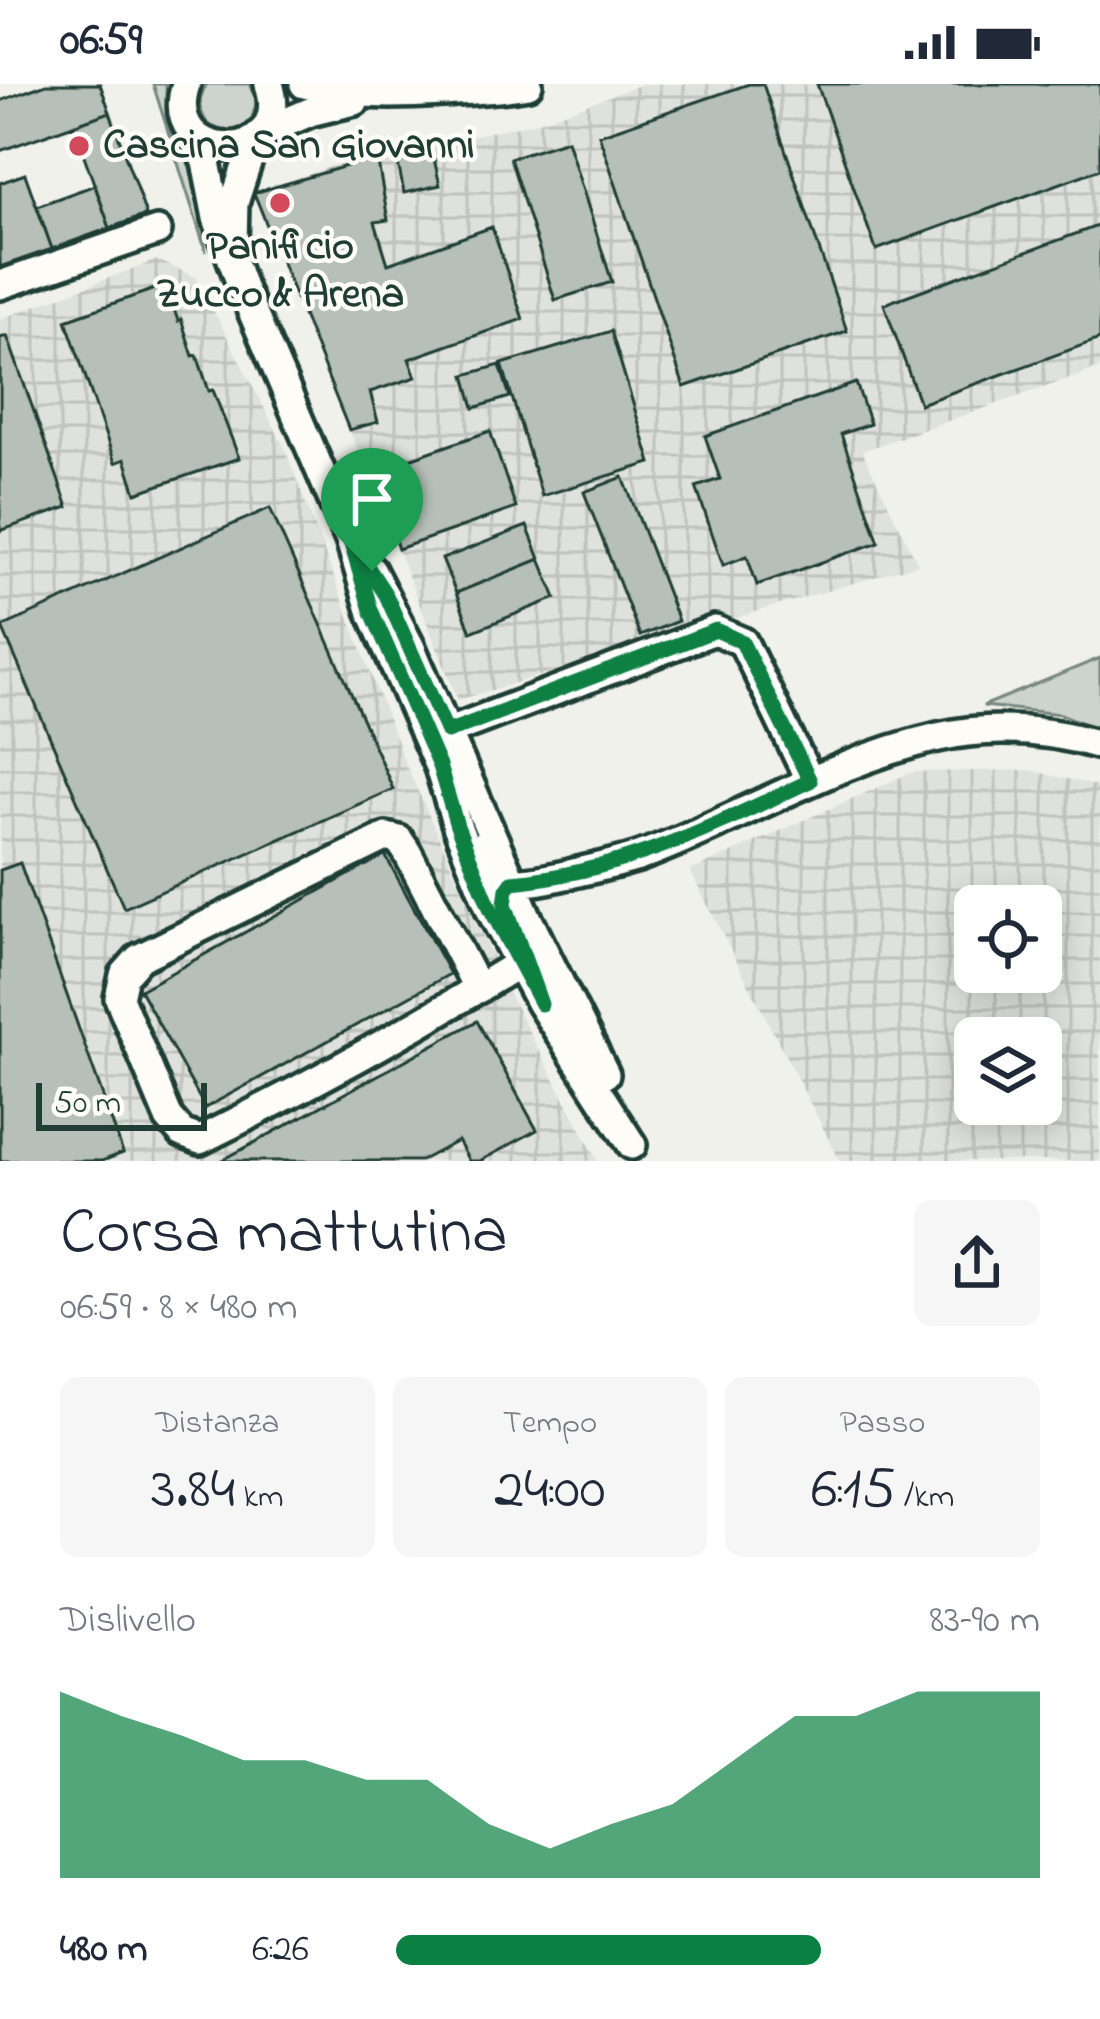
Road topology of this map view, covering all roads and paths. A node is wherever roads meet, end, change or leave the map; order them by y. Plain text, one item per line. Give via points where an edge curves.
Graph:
1 (269, 84) edge
2 (304, 84) edge
3 (528, 84) edge
4 (185, 86) edge
5 (441, 88) edge
6 (383, 96) junction
7 (193, 133) junction
8 (258, 136) junction
9 (157, 231) dead end
10 (234, 260) junction
11 (0, 285) edge
12 (350, 540) junction
13 (402, 683) junction
14 (447, 732) junction
15 (1100, 745) edge
16 (810, 781) junction
17 (445, 786) junction
18 (512, 882) junction
19 (518, 964) junction
20 (478, 989) junction
21 (541, 1004) junction
22 (183, 1147) edge
23 (636, 1153) edge

1 - 8 street via 272,111
2 - 6 street
3 - 5 street
4 - 7 street
5 - 6 street
6 - 8 street via 310,112
7 - 8 street via 225,148
7 - 10 street
8 - 10 street via 234,202
9 - 11 street
10 - 12 street
12 - 13 street
12 - 14 street via 386,595
13 - 14 street
13 - 17 street
14 - 16 street via 716,630 742,642
14 - 18 street
15 - 16 street via 1035,730 974,731
16 - 18 street via 640,856
17 - 18 street via 492,872
17 - 19 street
18 - 21 street via 505,904
18 - 23 street
19 - 20 street
19 - 21 street
20 - 22 street
20 - 22 street via 399,840 386,837 139,958 119,998
21 - 23 street

